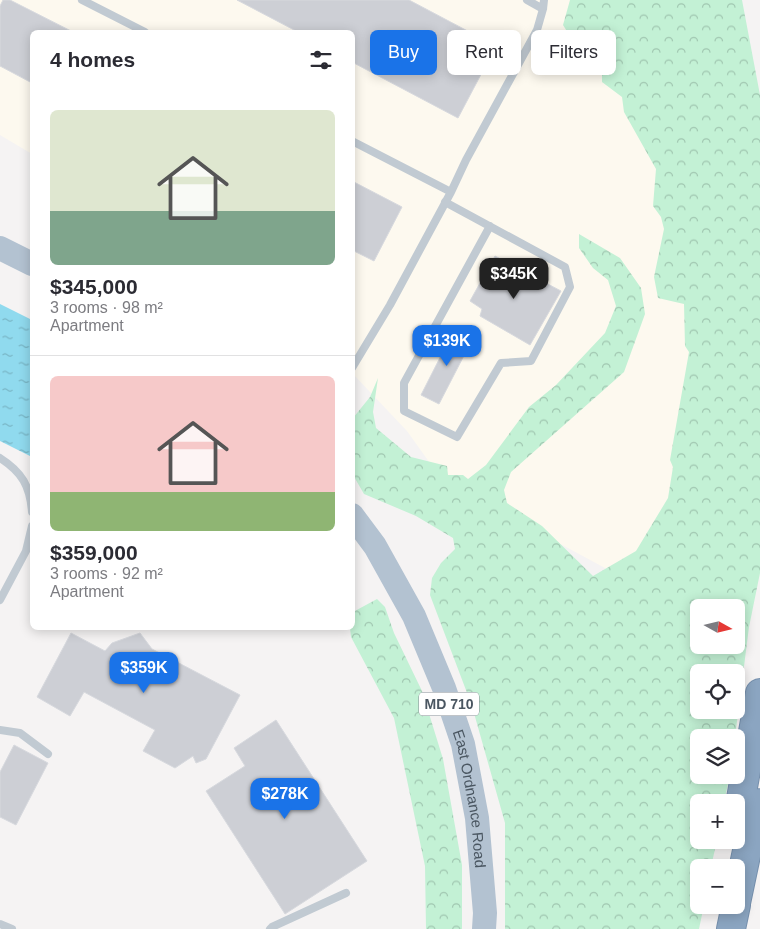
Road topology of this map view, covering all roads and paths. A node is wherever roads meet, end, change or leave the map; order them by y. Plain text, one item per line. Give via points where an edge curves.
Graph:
1 (82, 0) edge
2 (527, 0) edge
3 (543, 4) edge
4 (141, 30) edge
5 (355, 143) edge
6 (451, 192) junction
7 (444, 202) junction
8 (490, 226) junction
9 (0, 248) edge
10 (30, 263) edge
11 (355, 363) edge
12 (0, 458) edge
13 (30, 497) edge
14 (355, 519) edge
15 (30, 534) edge
16 (0, 600) edge
17 (760, 693) edge
18 (0, 730) edge
19 (48, 754) dead end
20 (760, 786) edge
21 (742, 794) edge
22 (745, 860) edge
23 (346, 893) dead end
24 (722, 914) edge
25 (734, 914) edge
26 (0, 924) edge
27 (12, 929) edge
28 (270, 929) edge
29 (484, 929) edge
30 (720, 929) edge
31 (731, 929) edge

1 - 4 lane
2 - 3 lane
3 - 6 lane via 537,30
5 - 6 lane
6 - 7 lane
7 - 8 lane
7 - 11 lane via 390,305
8 - 8 lane via 404,383 404,411 457,437 501,363 531,361 570,287 565,267
9 - 10 main road
12 - 13 lane via 15,469 26,484
14 - 29 main road, East Ordnance Road / MD 710 via 375,546 414,616 444,688 462,744 477,818
15 - 16 lane via 26,551
17 - 21 highway
18 - 19 lane via 20,733
20 - 22 highway
23 - 28 lane
24 - 30 highway
25 - 31 highway
26 - 27 lane

